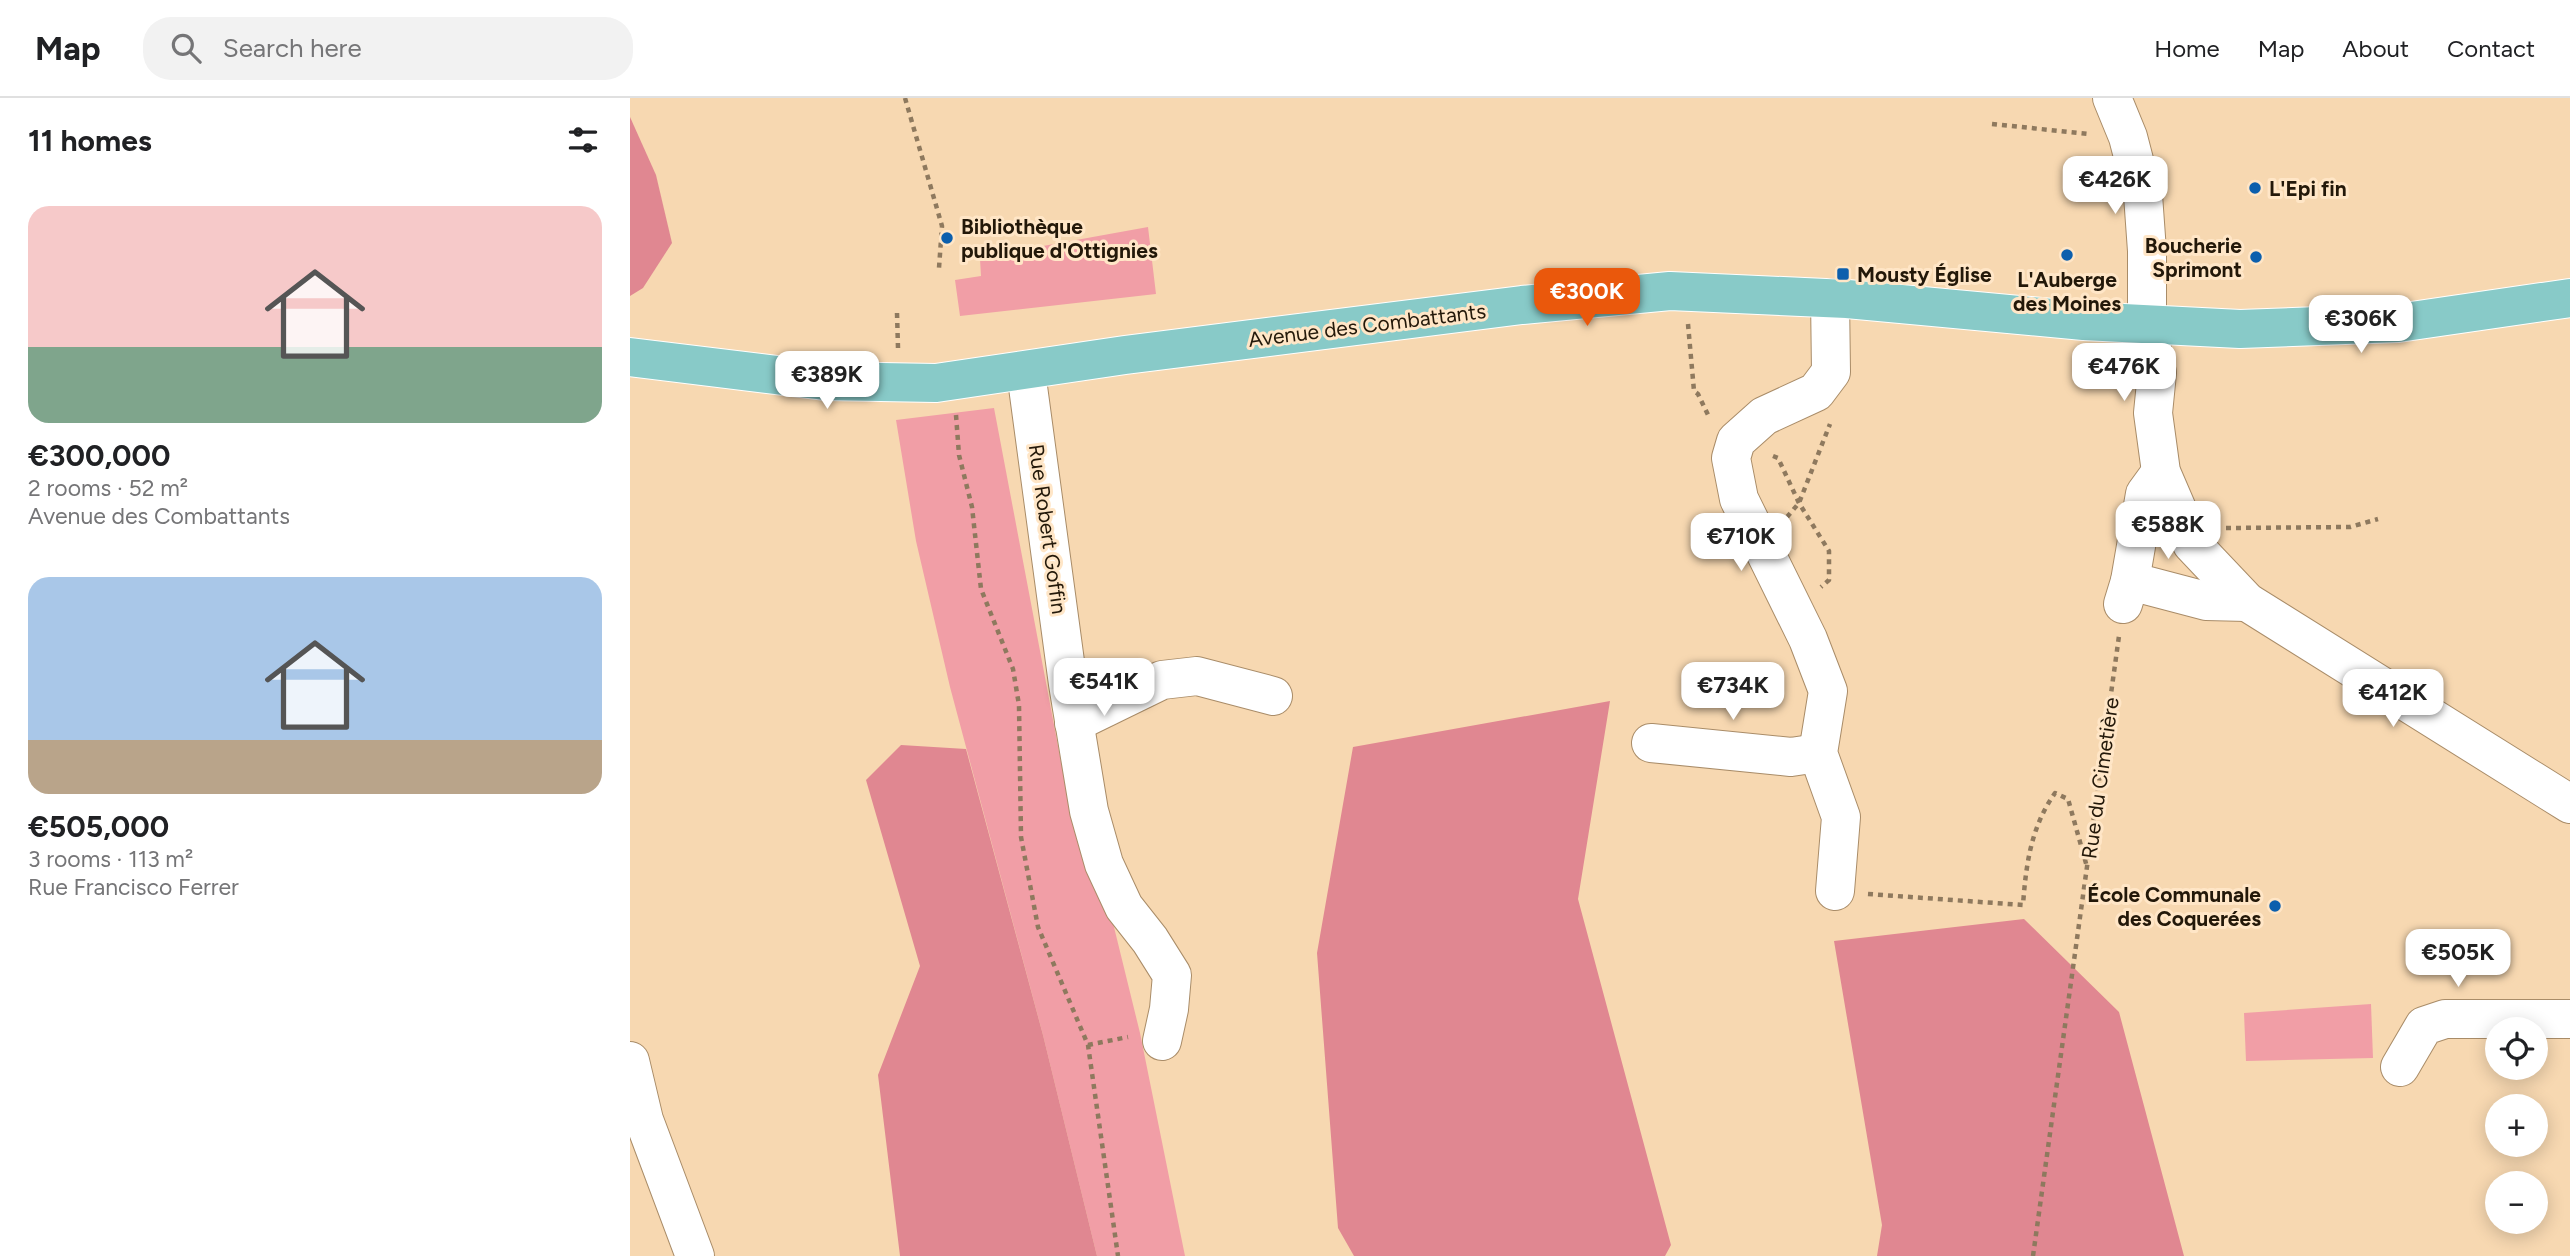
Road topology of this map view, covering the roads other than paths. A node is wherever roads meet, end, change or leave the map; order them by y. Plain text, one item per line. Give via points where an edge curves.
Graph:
1 (2112, 98) edge
2 (1830, 298) junction
3 (2570, 298) edge
4 (2147, 324) junction
5 (630, 357) edge
6 (1026, 372) junction
7 (2161, 472) junction
8 (2247, 602) junction
9 (1273, 696) dead end
10 (1074, 723) junction
11 (1651, 743) dead end
12 (1818, 753) junction
13 (2570, 804) edge
14 (1835, 891) road end
15 (2570, 1019) edge
16 (1162, 1041) dead end
17 (630, 1061) edge
18 (2400, 1067) dead end
19 (695, 1256) edge

1 - 4 street via 2143,195
2 - 4 main road, Avenue des Combattants
2 - 6 main road, Avenue des Combattants via 1670,291 1509,306
2 - 12 street via 1831,372 1816,392 1764,416 1736,441 1731,458 1739,499 1808,639 1828,691
3 - 4 main road, Avenue des Combattants via 2398,323 2239,329
4 - 7 street via 2157,373 2153,414
5 - 6 main road, Avenue des Combattants via 825,382 936,383
6 - 10 street, Rue Robert Goffin
7 - 8 street via 2192,544
7 - 8 street via 2145,494 2127,593
8 - 13 street
9 - 10 street via 1197,676 1162,680
10 - 16 street, Rue Robert Goffin via 1089,811 1104,864 1124,907 1172,975
11 - 12 street via 1791,757
12 - 14 street via 1841,817
15 - 18 street via 2445,1019 2424,1026
17 - 19 street via 645,1120

